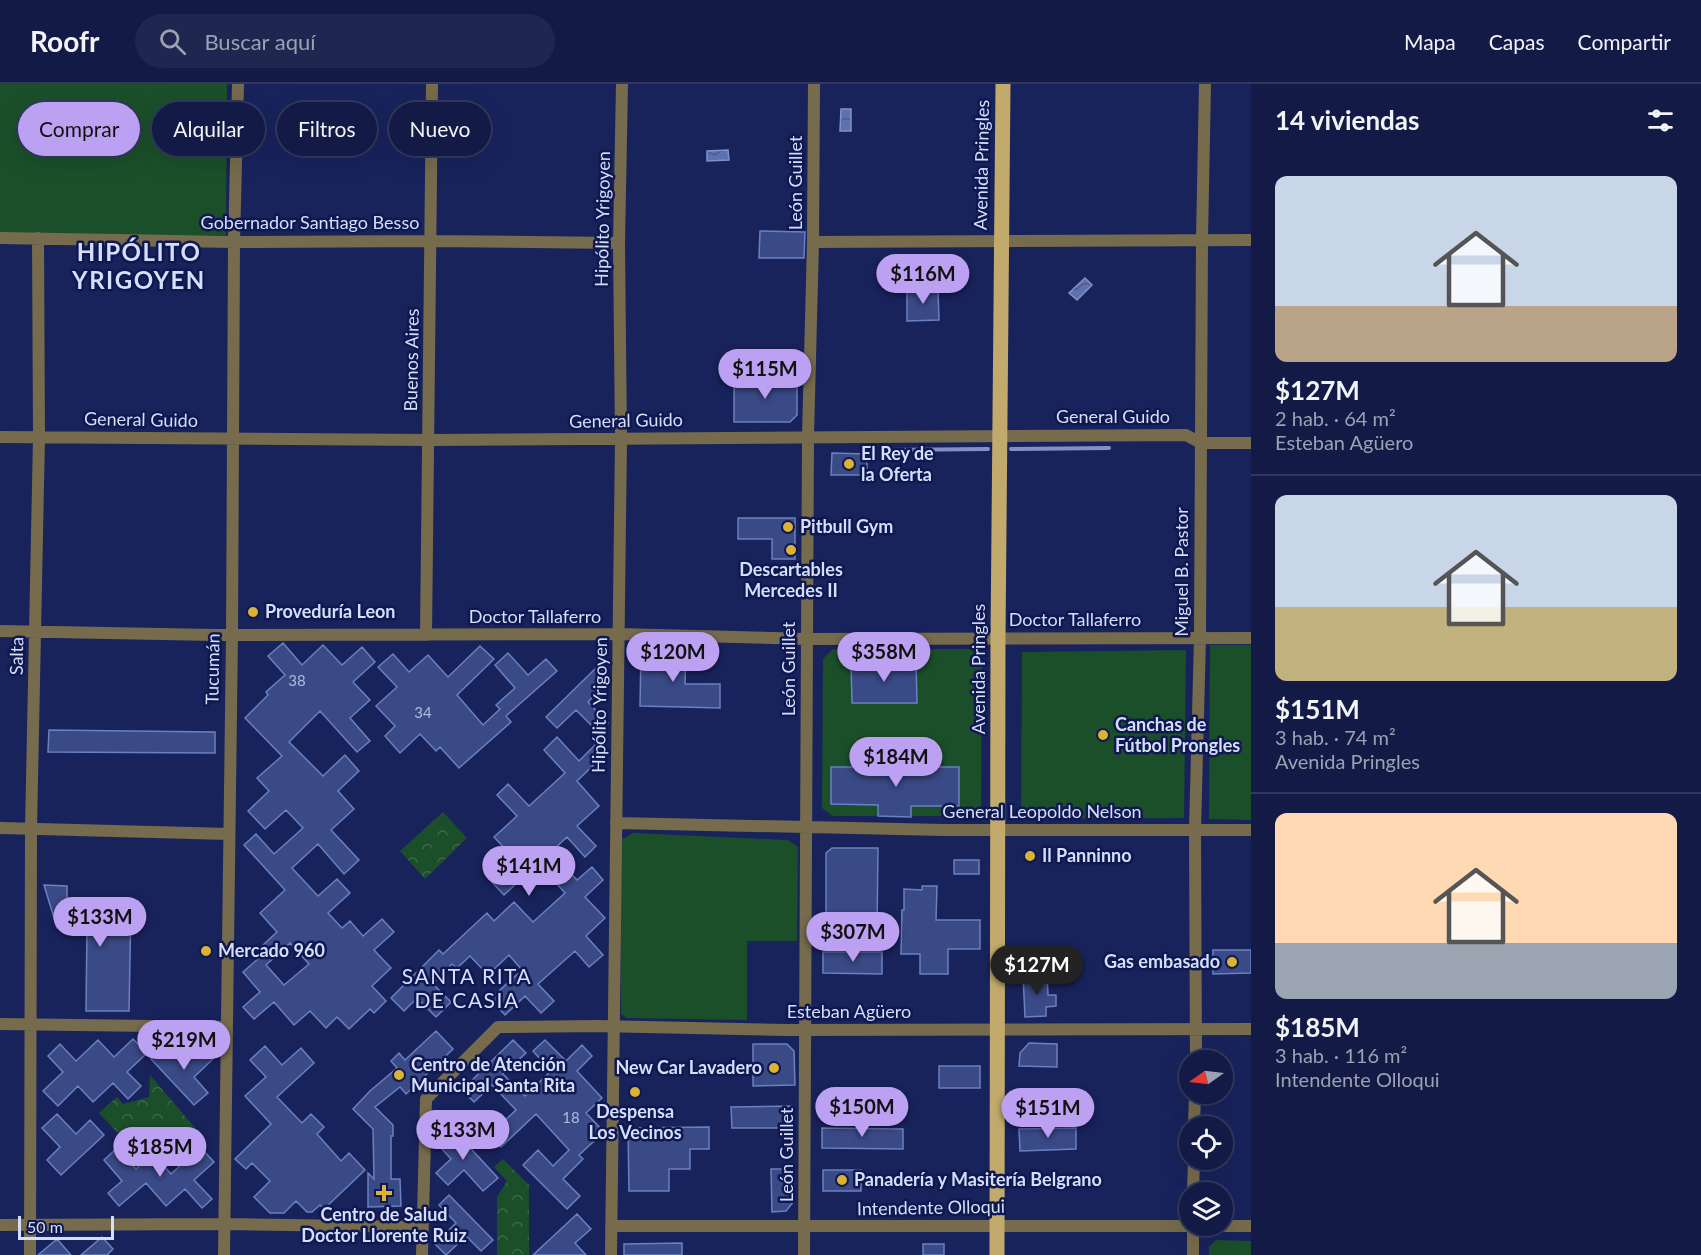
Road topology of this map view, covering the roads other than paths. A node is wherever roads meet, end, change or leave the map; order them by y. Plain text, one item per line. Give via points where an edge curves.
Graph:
1 (238, 84) edge
2 (432, 84) edge
3 (622, 84) edge
4 (814, 84) edge
5 (1003, 84) edge
6 (1205, 84) edge
7 (0, 238) edge
8 (38, 238) junction
9 (431, 240) junction
10 (1202, 240) junction
11 (1251, 240) edge
12 (234, 242) junction
13 (813, 242) junction
14 (1001, 242) junction
15 (620, 243) junction
16 (999, 435) junction
17 (808, 436) junction
18 (0, 437) edge
19 (39, 437) junction
20 (233, 439) junction
21 (621, 439) junction
22 (429, 441) junction
23 (1201, 443) junction
24 (1251, 443) edge
25 (0, 631) edge
26 (35, 632) junction
27 (619, 634) junction
28 (232, 635) junction
29 (426, 635) junction
30 (998, 638) junction
31 (1200, 638) junction
32 (1251, 638) edge
33 (807, 639) junction
34 (616, 823) junction
35 (805, 827) junction
36 (0, 828) edge
37 (31, 829) junction
38 (998, 830) junction
39 (1195, 830) junction
40 (1251, 830) edge
41 (229, 834) junction
42 (31, 1023) junction
43 (0, 1024) edge
44 (227, 1027) junction
45 (613, 1027) junction
46 (1196, 1029) junction
47 (1251, 1029) edge
48 (806, 1030) junction
49 (997, 1030) junction
50 (1196, 1050) edge
51 (30, 1224) junction
52 (224, 1224) junction
53 (997, 1225) junction
54 (0, 1226) edge
55 (611, 1226) junction
56 (1179, 1226) edge
57 (1233, 1226) edge
58 (1251, 1226) edge
59 (422, 1227) junction
60 (804, 1227) junction
61 (1192, 1236) edge
62 (30, 1255) edge
63 (224, 1255) edge
64 (422, 1255) edge
65 (611, 1255) edge
66 (804, 1255) edge
67 (997, 1255) edge
68 (1193, 1255) edge

1 - 12 street, Tucumán
2 - 9 street, Buenos Aires
3 - 15 street, Hipólito Yrigoyen
4 - 13 street, León Guillet
5 - 14 main road, Avenida Pringles
6 - 10 street, Miguel B. Pastor
7 - 8 street, Gobernador Santiago Besso
8 - 12 street, Gobernador Santiago Besso
8 - 19 street, Salta
9 - 12 street, Gobernador Santiago Besso
9 - 15 street, Gobernador Santiago Besso
9 - 22 street, Buenos Aires
10 - 11 street
10 - 14 street
10 - 23 street, Miguel B. Pastor
12 - 20 street, Tucumán
13 - 14 street
13 - 17 street, León Guillet
14 - 16 main road, Avenida Pringles
15 - 21 street, Hipólito Yrigoyen
16 - 17 street, General Guido
16 - 23 street, General Guido via 1186,435
16 - 30 main road, Avenida Pringles
17 - 21 street, General Guido
17 - 33 street, León Guillet
18 - 19 street, General Guido
19 - 20 street, General Guido
19 - 26 street, Salta
20 - 22 street, General Guido
20 - 28 street, Tucumán
21 - 22 street, General Guido
21 - 27 street, Hipólito Yrigoyen
22 - 29 street, Buenos Aires
23 - 24 street, General Guido
23 - 31 street, Miguel B. Pastor
25 - 26 street, Doctor Tallaferro
26 - 28 street, Doctor Tallaferro
26 - 37 street, Salta
27 - 29 street, Doctor Tallaferro
27 - 33 street, Doctor Tallaferro
27 - 34 street, Hipólito Yrigoyen
28 - 29 street, Doctor Tallaferro
28 - 41 street, Tucumán
30 - 31 street, Doctor Tallaferro
30 - 33 street, Doctor Tallaferro
30 - 38 main road, Avenida Pringles
31 - 32 street, Doctor Tallaferro
31 - 39 street, Miguel B. Pastor
33 - 35 street, León Guillet
34 - 35 street, General Leopoldo Nelson
34 - 45 street, Hipólito Yrigoyen
35 - 38 street, General Leopoldo Nelson
35 - 48 street, León Guillet
36 - 37 street
37 - 41 street
37 - 42 street, Salta
38 - 39 street, General Leopoldo Nelson
38 - 49 main road, Avenida Pringles
39 - 40 street, General Leopoldo Nelson
39 - 46 street, Miguel B. Pastor
41 - 44 street, Tucumán
42 - 43 street
42 - 44 street
42 - 51 street, Salta
44 - 52 street, Tucumán
45 - 48 street, Esteban Agüero
45 - 55 street, Hipólito Yrigoyen
45 - 59 street, Esteban Agüero via 498,1027 426,1099
46 - 47 street, Esteban Agüero
46 - 49 street, Esteban Agüero
46 - 50 street, Miguel B. Pastor
48 - 49 street, Esteban Agüero
48 - 60 street, León Guillet
49 - 53 main road, Avenida Pringles
51 - 52 street
51 - 54 street
51 - 62 street, Salta
52 - 59 street
52 - 63 street, Tucumán
53 - 56 street, Intendente Olloqui
53 - 60 street, Intendente Olloqui
53 - 67 main road, Avenida Pringles
55 - 60 street, Intendente Olloqui
55 - 65 street, Hipólito Yrigoyen
57 - 58 street, Intendente Olloqui
59 - 64 street
60 - 66 street, León Guillet
61 - 68 street

